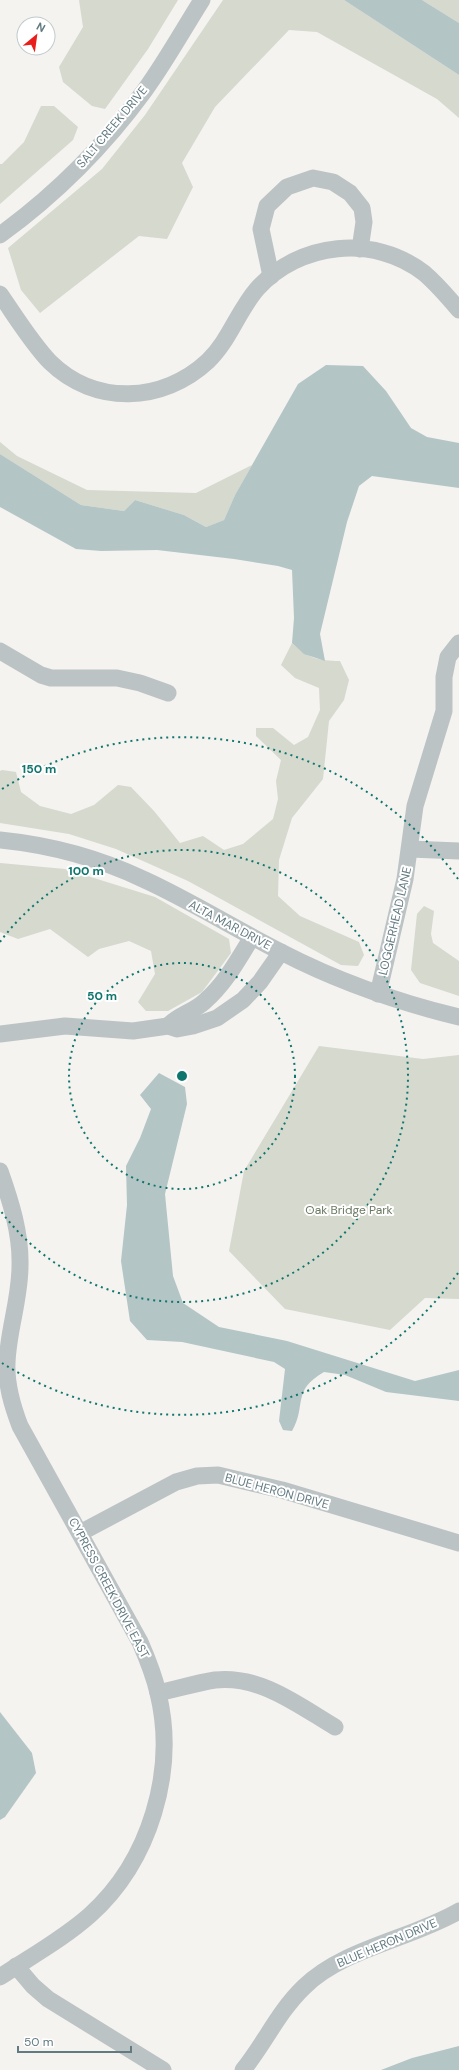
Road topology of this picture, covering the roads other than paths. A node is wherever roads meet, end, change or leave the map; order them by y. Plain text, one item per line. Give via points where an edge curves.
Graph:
1 (202, 0) edge
2 (0, 235) edge
3 (360, 248) junction
4 (272, 276) junction
5 (0, 294) edge
6 (459, 310) edge
7 (459, 643) edge
8 (0, 651) edge
9 (168, 693) dead end
10 (0, 840) edge
11 (410, 849) junction
12 (459, 851) edge
13 (252, 937) junction
14 (281, 952) junction
15 (378, 994) junction
16 (459, 1016) edge
17 (168, 1026) junction
18 (0, 1034) edge
19 (0, 1171) edge
20 (80, 1533) junction
21 (459, 1543) edge
22 (158, 1693) junction
23 (335, 1727) dead end
24 (459, 1911) edge
25 (16, 1966) junction
26 (0, 1976) edge
27 (164, 2070) edge
28 (243, 2070) edge

1 - 2 street, SALT CREEK DRIVE via 149,84 109,135 44,200
3 - 4 street via 325,250 304,256
3 - 4 street via 364,222 362,208 350,193 332,182 313,178 287,187 267,206 261,229
3 - 6 street via 389,254 423,273
4 - 5 street via 246,304 208,361 190,376 172,386 142,394 102,392 71,378 41,352
7 - 11 street, LOGGERHEAD LANE via 448,656 444,677 444,711 415,806
8 - 9 street via 41,675 52,678 117,678
10 - 13 street, ALTA MAR DRIVE via 68,852 107,864 146,880
11 - 12 street
11 - 15 street, LOGGERHEAD LANE via 406,879
13 - 14 street, ALTA MAR DRIVE
13 - 17 street via 218,989 204,1003 190,1013 175,1018
14 - 15 street, ALTA MAR DRIVE
14 - 17 street via 260,982 243,1000 217,1018 177,1030
15 - 16 street, ALTA MAR DRIVE
17 - 18 street via 134,1031 65,1026
19 - 20 street, CYPRESS CREEK DRIVE EAST via 19,1239 19,1292 7,1363 12,1406 20,1426
20 - 21 street, BLUE HERON DRIVE via 176,1482 196,1476 218,1475 282,1490
20 - 22 street, CYPRESS CREEK DRIVE EAST via 140,1642
22 - 23 street via 215,1680 251,1682 272,1690
22 - 25 street, CYPRESS CREEK DRIVE EAST via 164,1733 163,1762 152,1819 141,1846 114,1890 91,1915 64,1936
24 - 28 street, BLUE HERON DRIVE via 326,1970 305,1986 284,2009
25 - 26 street, CYPRESS CREEK DRIVE EAST
25 - 27 street via 48,2000

